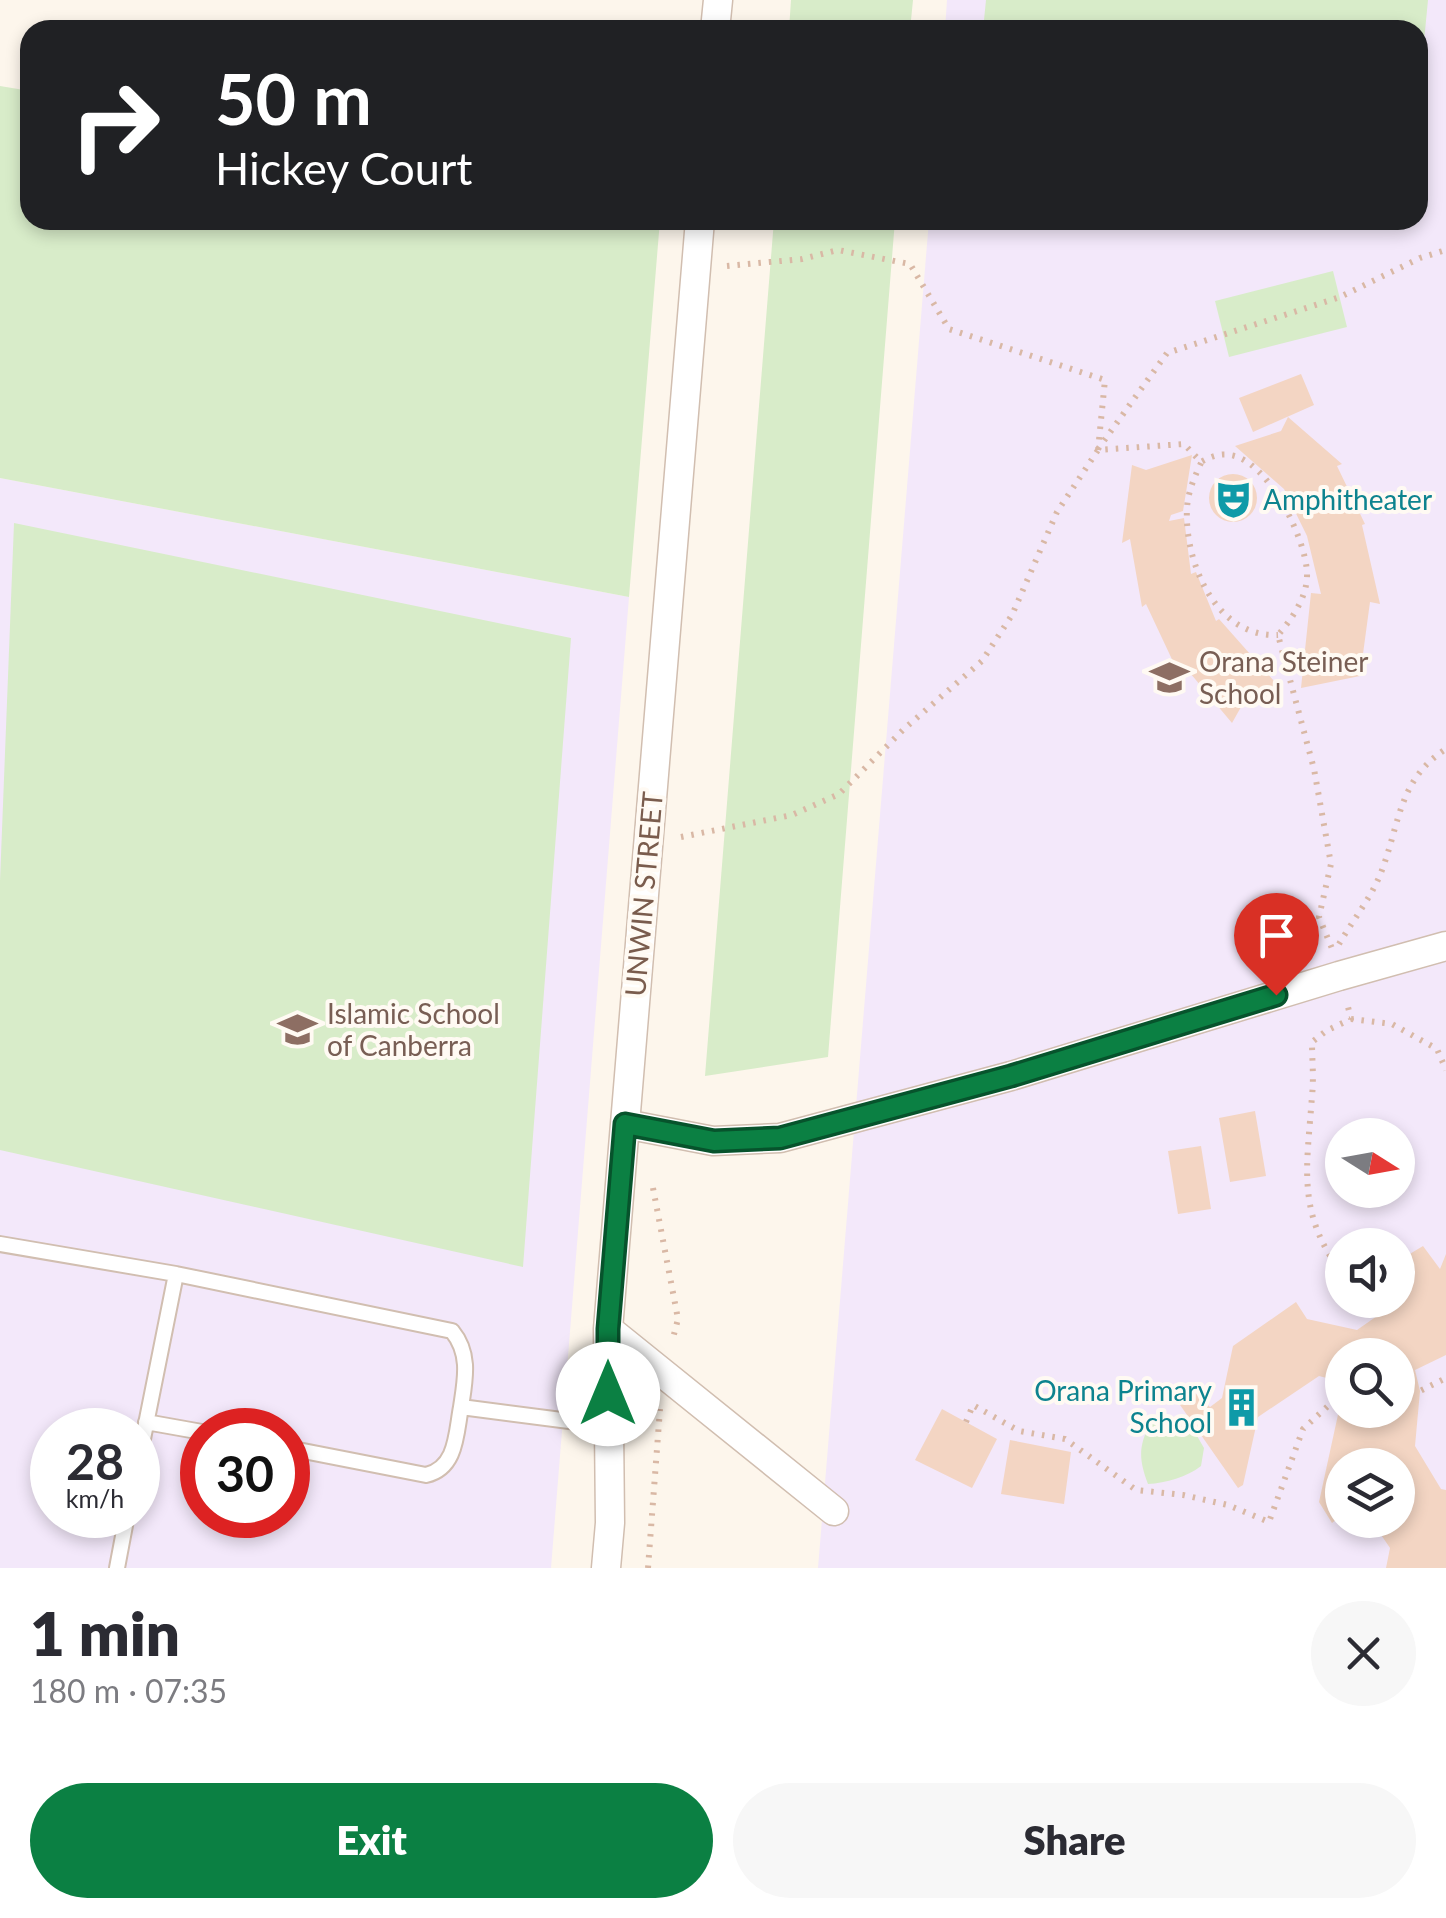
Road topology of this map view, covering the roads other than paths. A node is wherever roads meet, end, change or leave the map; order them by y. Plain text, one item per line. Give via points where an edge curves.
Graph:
1 (699, 230) edge
2 (1446, 946) edge
3 (625, 1124) junction
4 (0, 1244) edge
5 (176, 1274) junction
6 (608, 1329) junction
7 (461, 1407) junction
8 (149, 1408) edge
9 (608, 1426) junction
10 (310, 1452) edge
11 (834, 1512) dead end
12 (122, 1538) edge
13 (116, 1568) edge
14 (606, 1568) edge

1 - 3 street, UNWIN STREET
2 - 3 street via 780,1138 714,1141
3 - 6 street, UNWIN STREET
4 - 5 lane
5 - 7 lane via 452,1332 466,1365
5 - 8 lane
6 - 9 street, UNWIN STREET
6 - 11 street
7 - 9 lane
7 - 10 lane via 451,1456 438,1472
9 - 14 street, UNWIN STREET
12 - 13 lane

